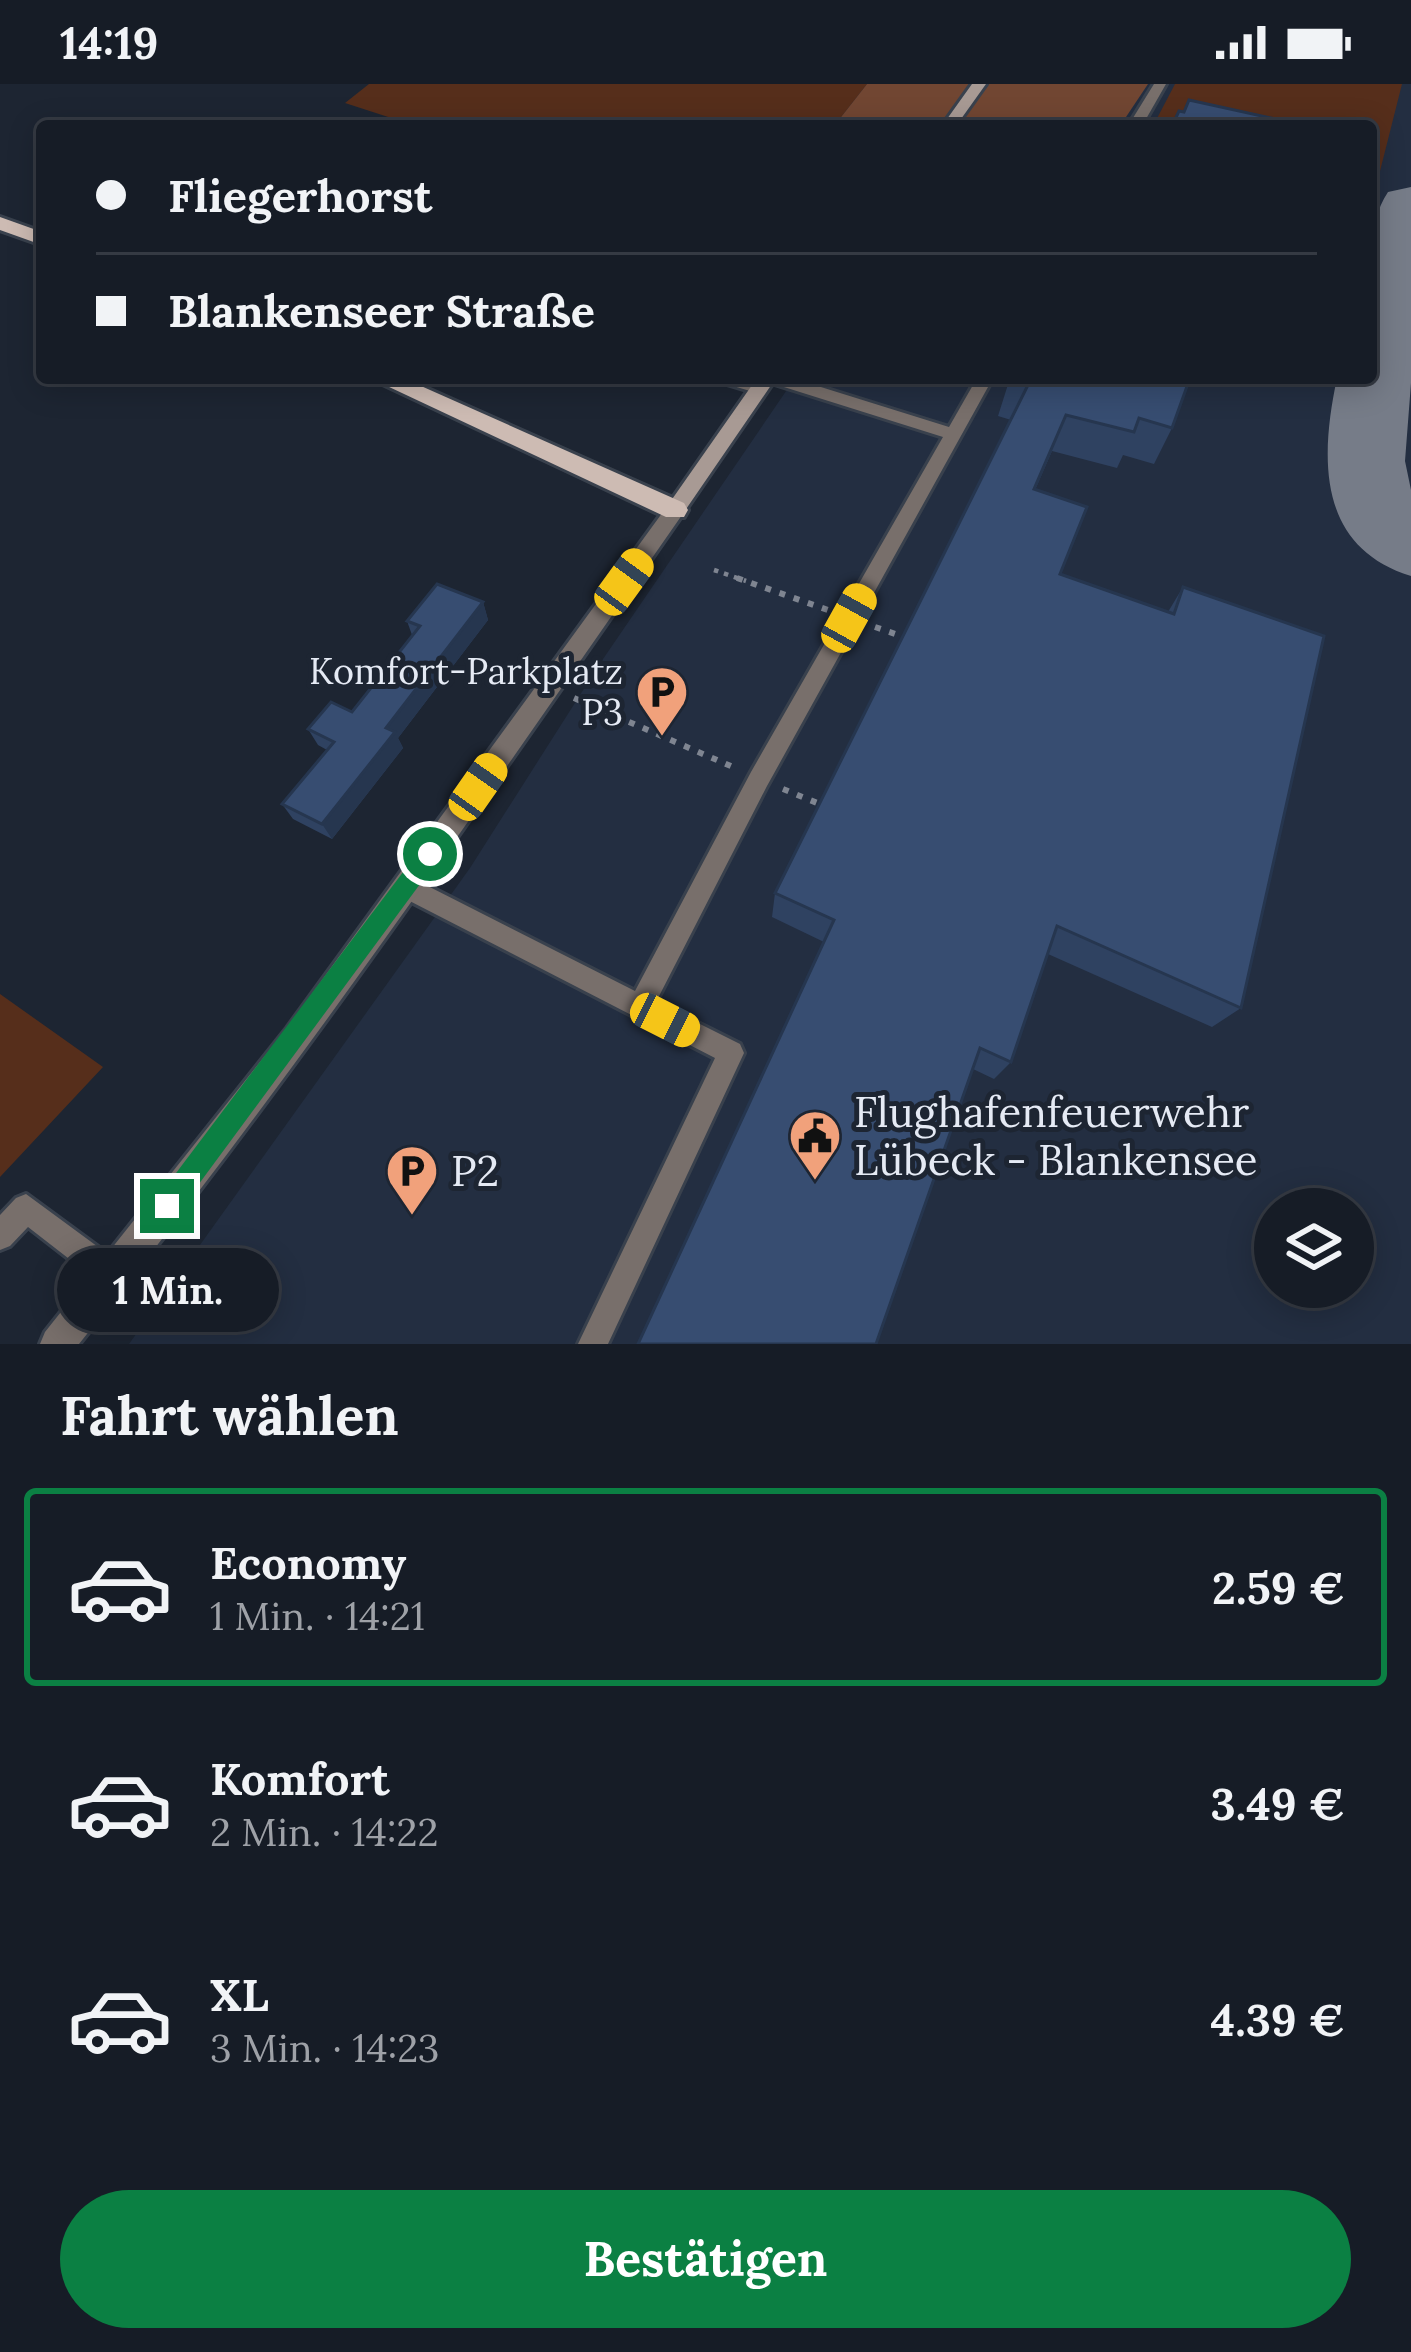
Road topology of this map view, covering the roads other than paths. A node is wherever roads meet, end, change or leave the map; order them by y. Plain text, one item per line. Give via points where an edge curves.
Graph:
1 (979, 84) edge
2 (1160, 84) edge
3 (953, 120) edge
4 (1139, 120) edge
5 (0, 223) edge
6 (36, 237) edge
7 (395, 384) edge
8 (766, 384) edge
9 (774, 384) edge
10 (981, 384) edge
11 (952, 434) junction
12 (676, 510) junction
13 (406, 887) junction
14 (640, 1006) junction
15 (0, 1236) edge
16 (113, 1276) junction
17 (57, 1344) edge
18 (593, 1344) edge

1 - 3 main road
2 - 4 lane
5 - 6 main road
7 - 12 main road
8 - 12 main road
9 - 11 lane
10 - 11 lane
11 - 14 lane
12 - 13 street
13 - 14 lane
13 - 16 street
14 - 18 lane via 730,1053
15 - 16 lane via 26,1208
16 - 17 street

